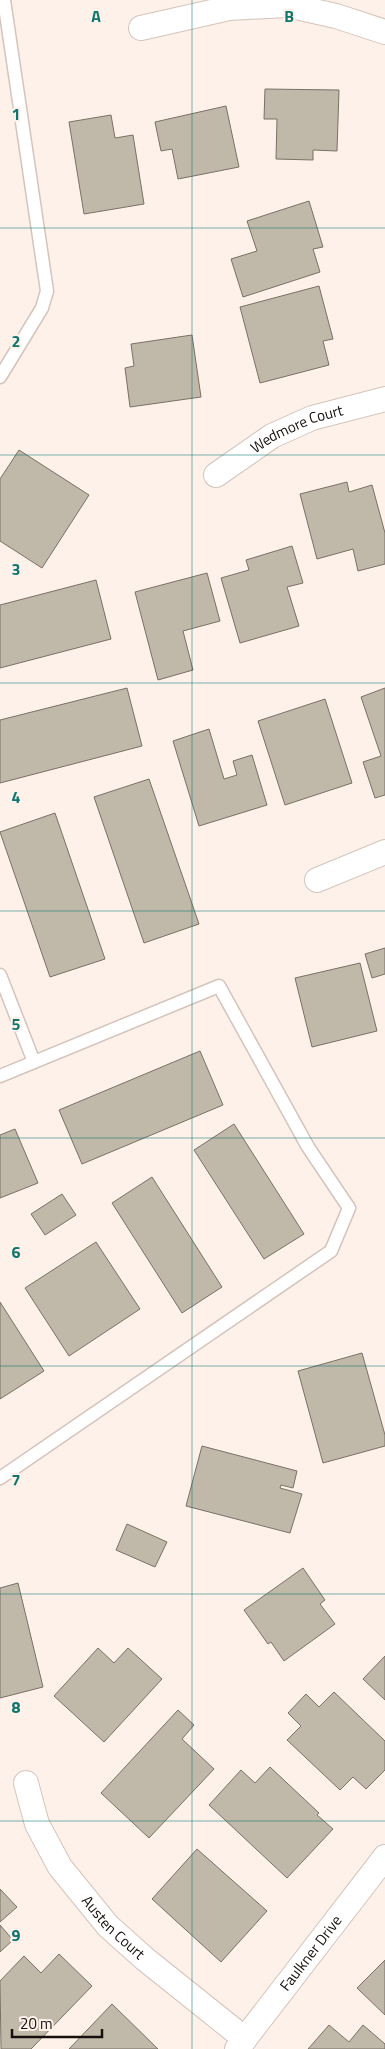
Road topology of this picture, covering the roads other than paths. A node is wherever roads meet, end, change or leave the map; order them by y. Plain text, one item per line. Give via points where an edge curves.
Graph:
1 (4, 0) edge
2 (141, 28) dead end
3 (4, 30) edge
4 (385, 32) edge
5 (0, 378) edge
6 (385, 399) edge
7 (216, 475) dead end
8 (385, 852) edge
9 (317, 880) dead end
10 (0, 975) edge
11 (34, 1062) junction
12 (0, 1076) edge
13 (0, 1478) edge
14 (26, 1783) dead end
15 (385, 1858) edge
16 (241, 2044) edge

1 - 3 lane
2 - 4 street via 229,8 287,6 336,16
3 - 5 lane via 47,291 42,308
6 - 7 street, Wedmore Court via 312,418 280,433
8 - 9 street
10 - 11 lane
11 - 12 lane
11 - 13 lane via 219,986 308,1147 349,1208 331,1251
14 - 16 street, Austen Court via 37,1824 60,1867 108,1926
15 - 16 street, Faulkner Drive

